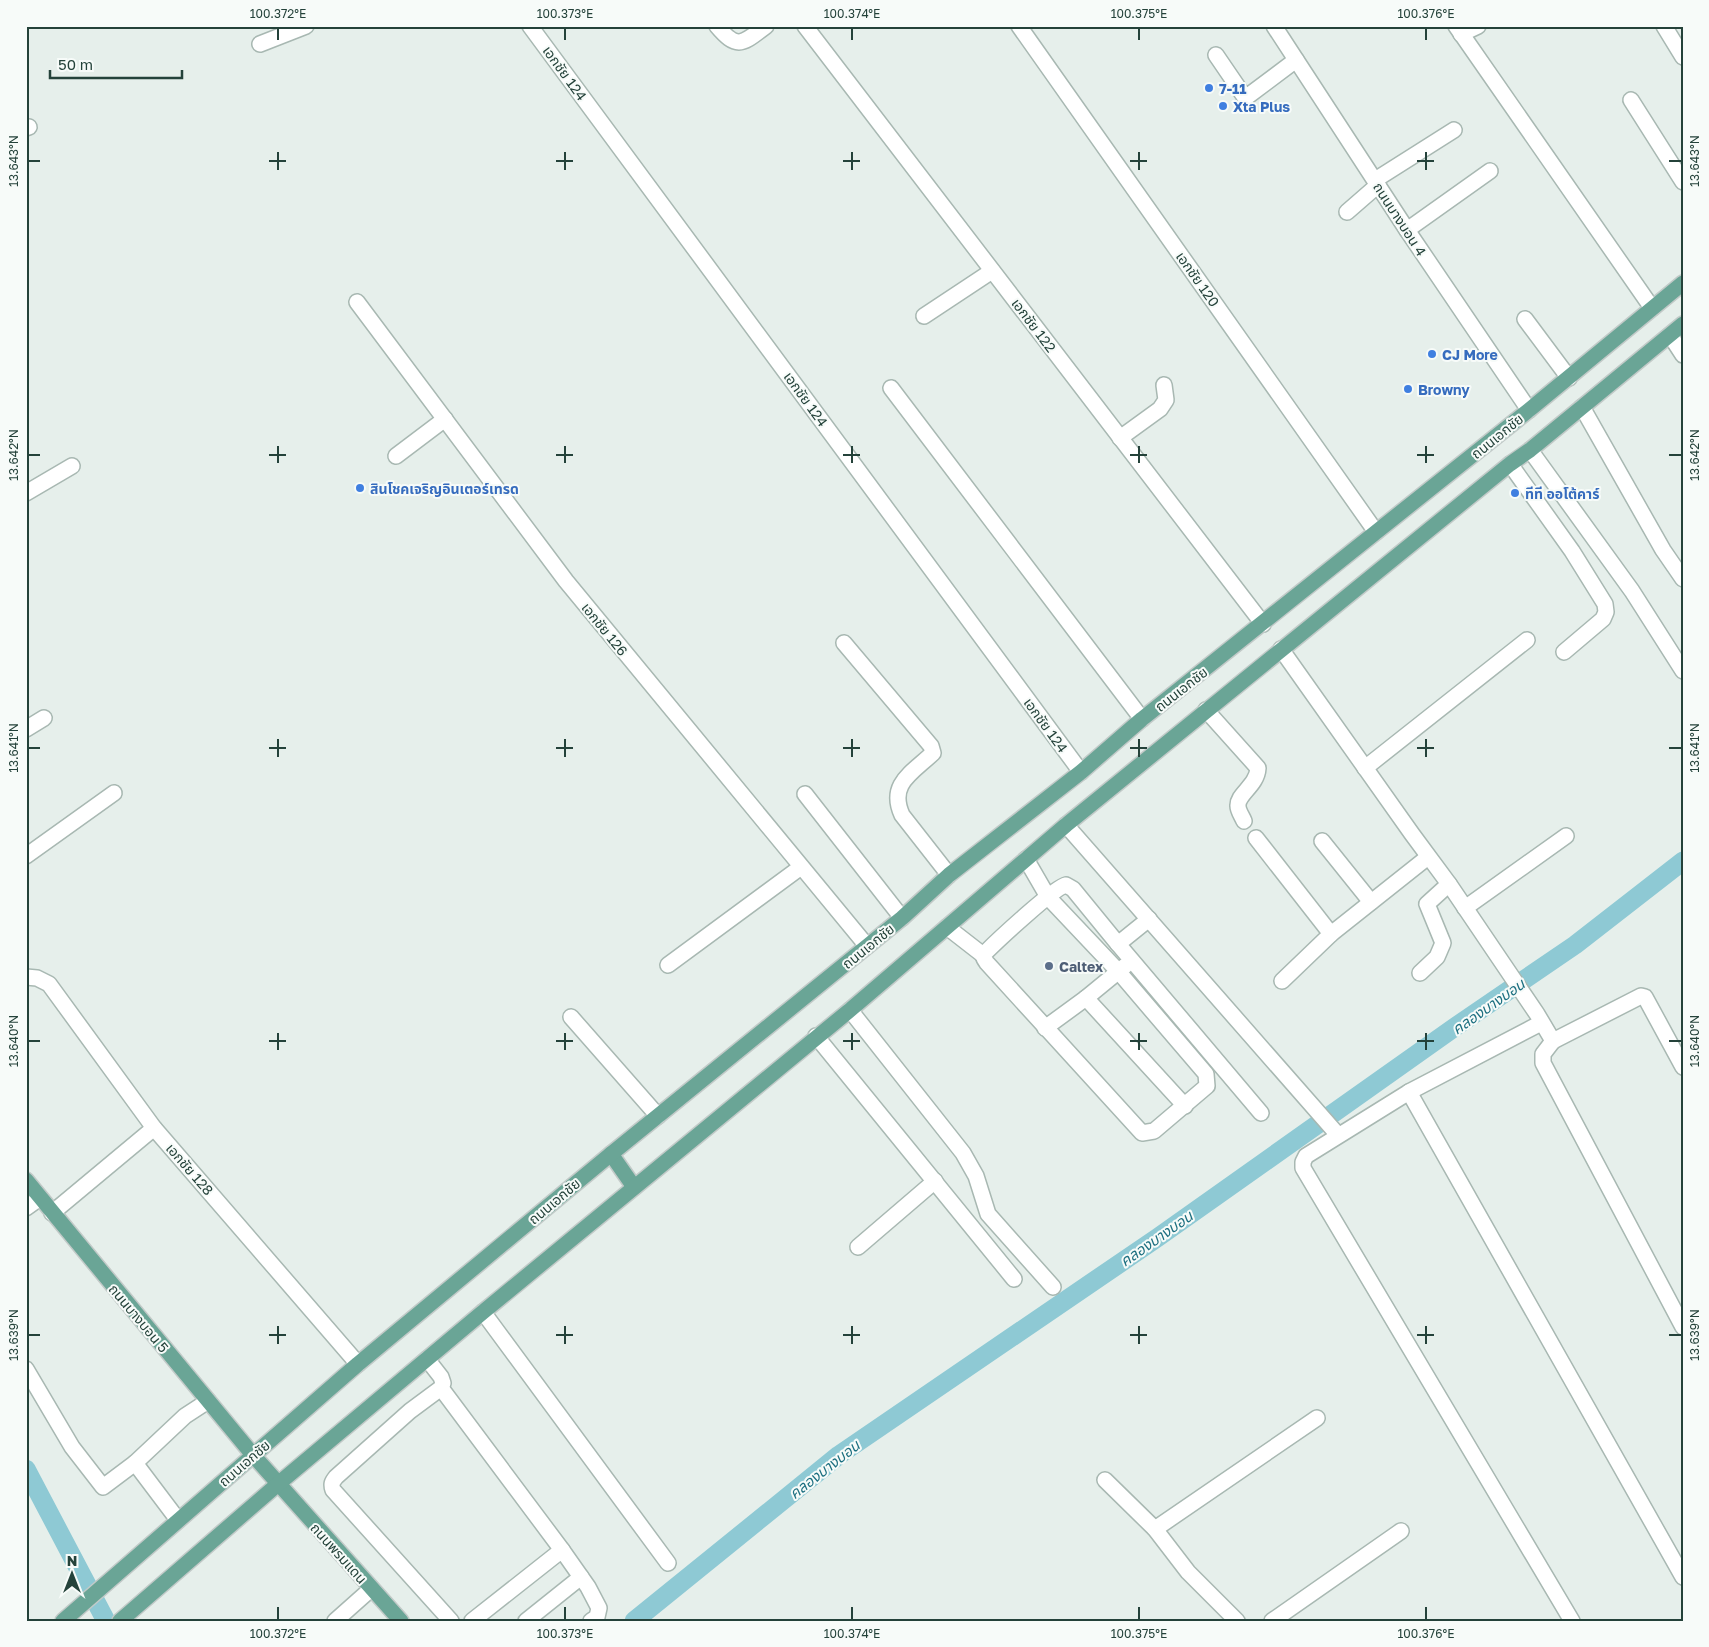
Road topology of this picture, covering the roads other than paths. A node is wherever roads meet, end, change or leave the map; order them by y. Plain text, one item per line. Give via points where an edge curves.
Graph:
1 (306, 26) edge
2 (530, 26) edge
3 (717, 26) edge
4 (766, 26) edge
5 (805, 26) edge
6 (1019, 26) edge
7 (1274, 26) edge
8 (1478, 26) edge
9 (1664, 26) edge
10 (1459, 30) edge
11 (260, 44) dead end
12 (1216, 55) dead end
13 (1683, 58) edge
14 (1296, 60) junction
15 (1631, 100) dead end
16 (1454, 130) dead end
17 (1490, 170) dead end
18 (1683, 182) edge
19 (1376, 183) junction
20 (1347, 212) dead end
21 (1408, 230) junction
22 (992, 271) junction
23 (1683, 282) edge
24 (357, 302) dead end
25 (1652, 308) junction
26 (924, 316) dead end
27 (1525, 319) dead end
28 (1683, 324) edge
29 (1670, 334) junction
30 (1683, 354) edge
31 (1569, 378) junction
32 (1164, 385) dead end
33 (891, 388) dead end
34 (1582, 407) junction
35 (1529, 410) junction
36 (445, 419) junction
37 (1120, 438) junction
38 (1530, 450) junction
39 (396, 456) dead end
40 (1510, 464) junction
41 (72, 466) dead end
42 (26, 493) edge
43 (1376, 532) junction
44 (1683, 579) edge
45 (1263, 624) junction
46 (1527, 640) dead end
47 (844, 643) dead end
48 (1281, 649) junction
49 (1564, 652) dead end
50 (1683, 671) edge
51 (1206, 710) junction
52 (44, 718) dead end
53 (1142, 719) junction
54 (26, 730) edge
55 (1365, 768) junction
56 (1081, 772) junction
57 (114, 794) dead end
58 (804, 794) dead end
59 (1244, 821) dead end
60 (1066, 825) junction
61 (1566, 836) dead end
62 (1256, 838) dead end
63 (1322, 841) dead end
64 (26, 856) edge
65 (1428, 856) junction
66 (1026, 859) junction
67 (801, 867) junction
68 (950, 875) junction
69 (1449, 884) junction
70 (1048, 897) junction
71 (1371, 902) junction
72 (1464, 908) junction
73 (902, 918) junction
74 (1149, 919) junction
75 (947, 927) junction
76 (1330, 934) junction
77 (1118, 944) junction
78 (866, 946) junction
79 (983, 955) junction
80 (1132, 960) junction
81 (668, 965) dead end
82 (1118, 971) junction
83 (1420, 973) dead end
84 (26, 977) edge
85 (1282, 981) dead end
86 (1086, 998) junction
87 (850, 1010) junction
88 (571, 1017) dead end
89 (1542, 1024) junction
90 (1045, 1028) junction
91 (816, 1036) junction
92 (1553, 1041) junction
93 (1683, 1067) edge
94 (1410, 1092) junction
95 (1185, 1106) junction
96 (1261, 1113) dead end
97 (658, 1116) junction
98 (154, 1128) junction
99 (1333, 1130) junction
100 (611, 1154) junction
101 (26, 1180) edge
102 (934, 1181) junction
103 (634, 1187) junction
104 (40, 1198) junction
105 (26, 1208) edge
106 (52, 1213) junction
107 (858, 1247) dead end
108 (1014, 1279) dead end
109 (1053, 1287) dead end
110 (483, 1312) junction
111 (1683, 1327) edge
112 (427, 1359) junction
113 (358, 1364) junction
114 (26, 1370) edge
115 (441, 1388) junction
116 (208, 1401) junction
117 (1317, 1418) dead end
118 (253, 1455) junction
119 (135, 1463) junction
120 (1105, 1480) dead end
121 (278, 1484) junction
122 (178, 1520) junction
123 (1155, 1529) junction
124 (1401, 1531) dead end
125 (562, 1550) junction
126 (668, 1563) dead end
127 (581, 1577) junction
128 (1683, 1577) edge
129 (371, 1589) junction
130 (67, 1617) edge
131 (120, 1621) edge
132 (336, 1621) edge
133 (401, 1621) edge
134 (451, 1621) edge
135 (472, 1621) edge
136 (526, 1621) edge
137 (591, 1621) edge
138 (1237, 1621) edge
139 (1272, 1621) edge
140 (1572, 1621) edge

1 - 11 street
2 - 56 street, เอกชัย 124
3 - 4 street via 735,42 746,41
5 - 22 street, เอกชัย 122
6 - 43 street, เอกชัย 120
7 - 14 street, ถนนบางบอน 4
8 - 10 street
9 - 13 street
10 - 25 street
12 - 14 street via 1244,96
14 - 19 street, ถนนบางบอน 4
15 - 18 street
16 - 19 street
17 - 21 street
19 - 20 street
19 - 21 street, ถนนบางบอน 4
21 - 35 street, ถนนบางบอน 4
22 - 26 street
22 - 37 street, เอกชัย 122
23 - 25 main road, ถนนเอกชัย
24 - 36 street, เอกชัย 126
25 - 31 main road, ถนนเอกชัย
27 - 31 street
28 - 29 main road
29 - 30 street
29 - 34 main road
31 - 35 main road, ถนนเอกชัย
32 - 37 street via 1166,400 1160,409
33 - 53 street
34 - 38 main road
34 - 44 street via 1662,550
35 - 43 main road, ถนนเอกชัย
36 - 39 street
36 - 67 street, เอกชัย 126 via 566,581
37 - 45 street, เอกชัย 122
38 - 40 main road
38 - 50 street via 1632,591
40 - 48 main road
40 - 49 street via 1605,604 1603,620
41 - 42 street
43 - 45 main road, ถนนเอกชัย
45 - 53 main road, ถนนเอกชัย
46 - 55 street
47 - 68 street via 931,746 932,753 900,784 898,805 902,816
48 - 51 main road
48 - 55 street
51 - 59 street via 1258,768 1255,781 1238,800
51 - 60 main road
52 - 54 street
53 - 56 main road, ถนนเอกชัย
55 - 65 street
56 - 68 main road, ถนนเอกชัย
57 - 64 street
58 - 73 street
60 - 66 main road
60 - 74 street
61 - 72 street
62 - 76 street
63 - 71 street
65 - 69 street
65 - 71 street
66 - 70 street
66 - 75 main road
67 - 78 street, เอกชัย 126
67 - 81 street
68 - 73 main road, ถนนเอกชัย
69 - 72 street
69 - 83 street via 1427,904 1443,943 1437,957
70 - 77 street via 1061,886 1073,889
70 - 79 street
70 - 82 street
71 - 76 street
72 - 89 street
73 - 78 main road, ถนนเอกชัย
74 - 77 street
74 - 99 street
75 - 79 street
75 - 87 main road
76 - 85 street
77 - 80 street
78 - 97 main road, ถนนเอกชัย
79 - 90 street
80 - 82 street
80 - 96 street
82 - 86 street
82 - 95 street via 1206,1074 1208,1086
84 - 98 street, เอกชัย 128 via 49,984
86 - 90 street
86 - 95 street
87 - 91 main road
87 - 109 street via 963,1153 976,1176 988,1214
88 - 97 street
89 - 92 street
89 - 94 street
90 - 95 street via 1142,1133 1154,1131
91 - 102 street
91 - 103 main road
92 - 93 street via 1645,996
92 - 111 street via 1543,1054 1543,1063
94 - 99 street
94 - 128 street
97 - 100 main road, ถนนเอกชัย
98 - 106 street
98 - 113 street, เอกชัย 128
99 - 140 street via 1306,1156 1303,1168
100 - 103 main road
100 - 113 main road, ถนนเอกชัย
101 - 104 main road, ถนนบางบอน 5
102 - 107 street
102 - 108 street
103 - 110 main road
104 - 105 street
104 - 106 main road, ถนนบางบอน 5
106 - 116 main road, ถนนบางบอน 5
110 - 112 main road
110 - 126 street
112 - 115 street via 441,1377
112 - 121 main road
113 - 118 main road, ถนนเอกชัย
114 - 119 street via 72,1447 103,1487
115 - 125 street
115 - 134 street via 343,1470 331,1486
116 - 118 main road, ถนนบางบอน 5
116 - 119 street via 185,1416
117 - 123 street
118 - 121 main road, ถนนพรมแดน
118 - 122 main road, ถนนเอกชัย
119 - 122 street
120 - 123 street
121 - 129 main road, ถนนพรมแดน
121 - 131 main road
122 - 130 main road, ถนนเอกชัย
123 - 138 street via 1188,1572
124 - 139 street
125 - 127 street
125 - 135 street
127 - 136 street
127 - 137 street via 599,1608 597,1617
129 - 132 street
129 - 133 main road, ถนนพรมแดน

